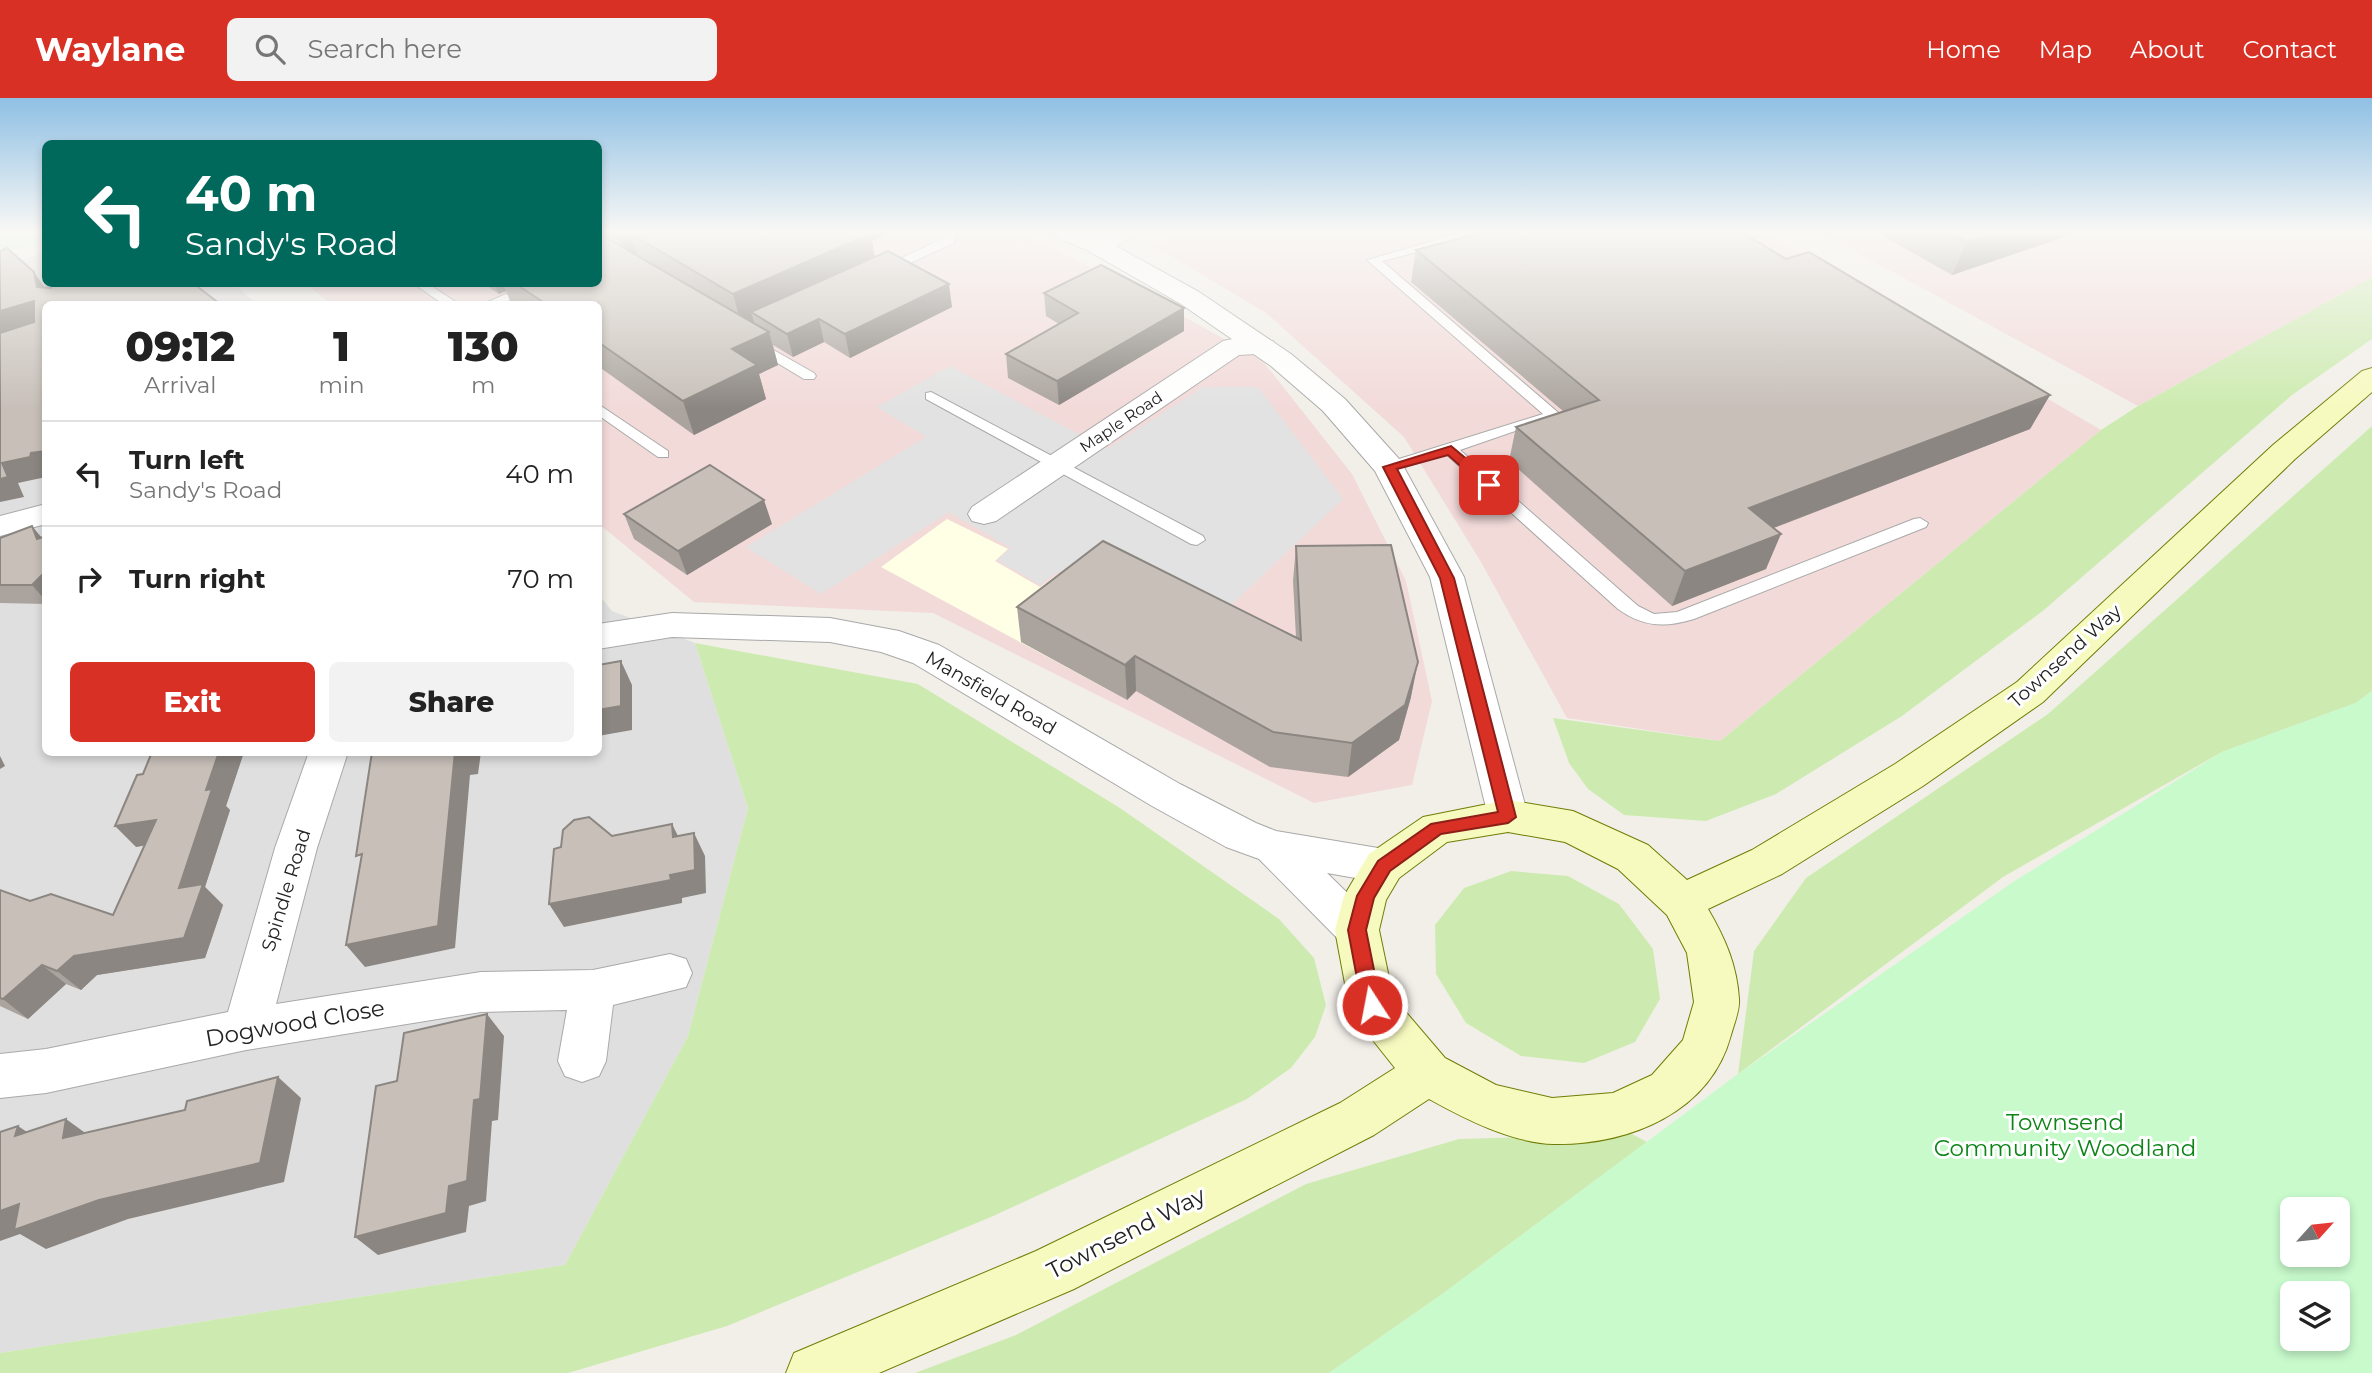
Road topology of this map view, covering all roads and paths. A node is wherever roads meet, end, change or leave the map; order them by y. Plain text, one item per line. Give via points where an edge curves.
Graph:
1 (430, 290) edge
2 (524, 290) edge
3 (1177, 290) edge
4 (1409, 290) edge
5 (447, 301) edge
6 (498, 301) edge
7 (753, 330) edge
8 (1263, 347) junction
9 (809, 376) dead end
10 (2372, 377) edge
11 (931, 396) dead end
12 (602, 411) edge
13 (1451, 450) junction
14 (663, 454) dead end
15 (1058, 464) junction
16 (1389, 467) junction
17 (984, 514) dead end
18 (42, 515) edge
19 (1920, 523) dead end
20 (0, 526) edge
21 (1197, 540) dead end
22 (602, 636) edge
23 (328, 756) edge
24 (1508, 817) junction
25 (1274, 847) junction
26 (1384, 866) junction
27 (1682, 902) junction
28 (1357, 930) junction
29 (670, 973) dead end
30 (593, 990) junction
31 (246, 1029) junction
32 (582, 1061) dead end
33 (1428, 1073) junction
34 (0, 1076) edge
35 (814, 1373) edge

1 - 5 lane
2 - 6 lane
3 - 8 street
4 - 13 lane via 1554,415
7 - 9 lane via 741,335
8 - 15 street, Maple Road via 1233,347
8 - 16 street via 1334,405
10 - 27 main road, Townsend Way via 2284,452 2030,692 1909,775 1767,862
11 - 15 lane
12 - 14 lane
13 - 16 lane
13 - 19 lane via 1624,605 1660,622
15 - 17 street, Maple Road
15 - 21 lane
16 - 24 street via 1447,578
18 - 20 street
22 - 25 street, Mansfield Road via 672,625 830,630 886,640 926,654 1166,795 1241,835
23 - 31 street, Spindle Road via 296,848
24 - 26 main road via 1437,828
24 - 27 main road via 1573,827 1633,857
25 - 26 street, Mansfield Road
25 - 28 street, Mansfield Road
26 - 28 main road via 1365,896
27 - 33 main road via 1709,951 1717,1002 1703,1051 1669,1091 1616,1116 1552,1121 1487,1106
28 - 33 main road via 1372,1005
29 - 30 street, Dogwood Close
30 - 31 street, Dogwood Close via 481,992
30 - 32 street
31 - 34 street, Dogwood Close via 46,1071
33 - 35 main road, Townsend Way via 1357,1119 1055,1270

